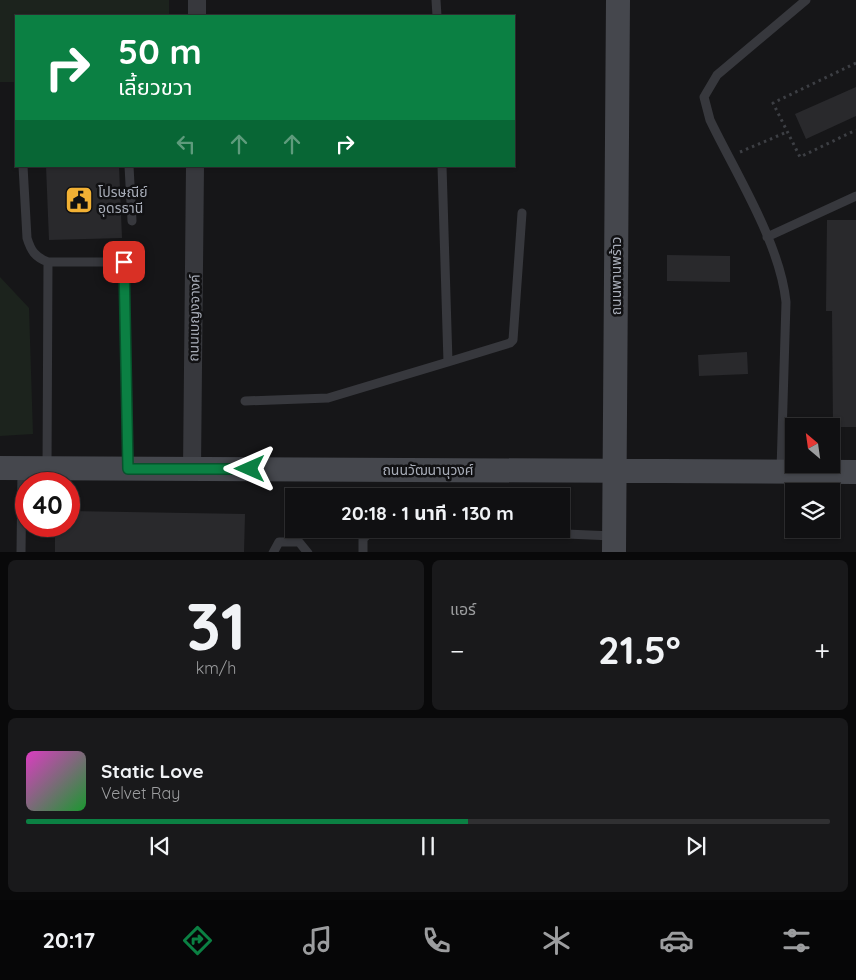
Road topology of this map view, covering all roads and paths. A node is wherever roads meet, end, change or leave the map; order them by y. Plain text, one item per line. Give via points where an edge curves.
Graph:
1 (197, 0) edge
2 (436, 0) edge
3 (618, 0) edge
4 (806, 0) edge
5 (197, 15) edge
6 (436, 15) edge
7 (856, 63) edge
8 (856, 130) edge
9 (787, 132) junction
10 (728, 157) junction
11 (23, 167) edge
12 (129, 167) edge
13 (195, 167) edge
14 (442, 167) edge
15 (856, 196) edge
16 (522, 213) dead end
17 (132, 221) dead end
18 (768, 237) junction
19 (48, 262) junction
20 (448, 362) junction
21 (245, 401) dead end
22 (11, 468) edge
23 (47, 468) junction
24 (128, 469) junction
25 (192, 469) junction
26 (615, 471) junction
27 (781, 472) junction
28 (856, 472) edge
29 (365, 538) edge
30 (548, 538) edge
31 (614, 544) edge
32 (21, 552) edge
33 (273, 552) edge
34 (308, 552) edge
35 (364, 552) edge

1 - 5 street
2 - 6 lane
3 - 26 street, ถนนพานพร้าว
4 - 10 lane via 717,75 704,97 710,120
7 - 9 path via 774,103
8 - 9 path via 800,157
9 - 10 path
10 - 18 lane
11 - 19 lane via 26,238 38,258
12 - 17 lane
13 - 25 street, ถนนเบญงจางค์
14 - 20 lane
15 - 18 lane
16 - 20 lane via 513,340
18 - 27 lane via 781,271 786,302
19 - 23 lane
19 - 24 lane via 124,262
20 - 21 lane via 328,398
22 - 23 street, ถนนวัฒนานุวงศ์
22 - 32 lane
23 - 24 street, ถนนวัฒนานุวงศ์
24 - 25 street, ถนนวัฒนานุวงศ์
25 - 26 street, ถนนวัฒนานุวงศ์
26 - 27 street, ถนนวัฒนานุวงศ์
26 - 31 street, ถนนพานพร้าว
27 - 28 street, ถนนวัฒนานุวงศ์
29 - 35 lane
30 - 31 lane
33 - 34 lane via 279,542 299,542

